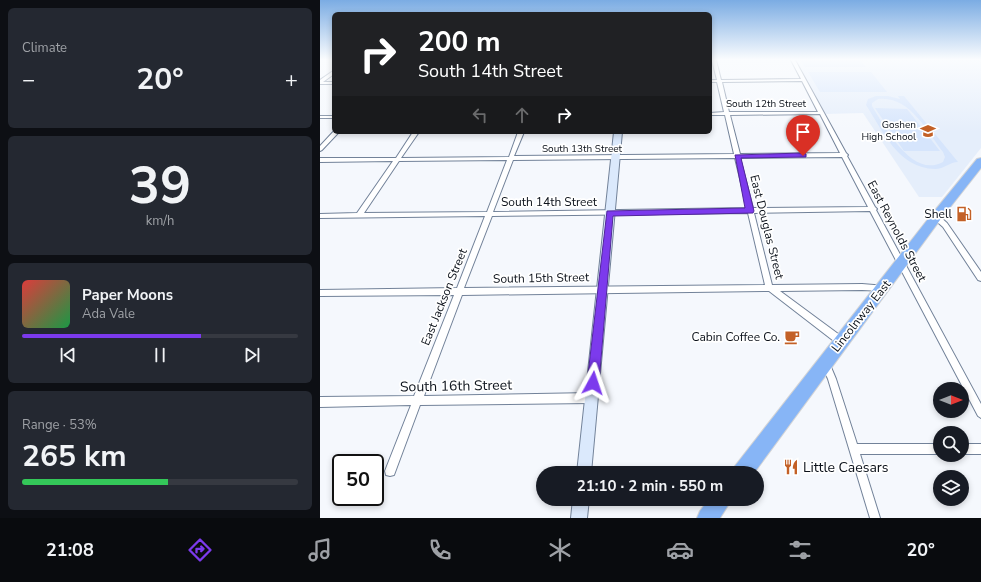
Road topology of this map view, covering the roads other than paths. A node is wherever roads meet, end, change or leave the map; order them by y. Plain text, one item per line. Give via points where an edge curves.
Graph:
1 (720, 84) edge
2 (806, 84) edge
3 (822, 113) junction
4 (712, 114) edge
5 (727, 114) junction
6 (320, 117) edge
7 (332, 117) edge
8 (334, 134) edge
9 (415, 134) edge
10 (520, 134) edge
11 (618, 134) edge
12 (320, 149) edge
13 (845, 155) junction
14 (737, 156) junction
15 (511, 158) junction
16 (616, 158) junction
17 (398, 159) junction
18 (320, 160) edge
19 (979, 166) edge
20 (874, 209) junction
21 (750, 211) junction
22 (610, 213) junction
23 (490, 214) junction
24 (359, 215) junction
25 (320, 216) edge
26 (936, 217) junction
27 (902, 264) junction
28 (981, 278) edge
29 (768, 287) junction
30 (883, 288) junction
31 (602, 289) junction
32 (460, 291) junction
33 (320, 293) edge
34 (842, 342) junction
35 (825, 363) junction
36 (592, 398) junction
37 (416, 401) junction
38 (320, 402) edge
39 (981, 412) edge
40 (854, 449) junction
41 (933, 449) edge
42 (969, 449) edge
43 (981, 450) edge
44 (585, 466) edge
45 (747, 466) edge
46 (390, 471) dead end
47 (580, 506) edge
48 (716, 506) edge
49 (579, 518) edge
50 (707, 518) edge
51 (876, 518) edge

1 - 5 street, East Douglas Street
2 - 3 street, East Reynolds Street
3 - 5 street, South 12th Street
3 - 13 street, East Reynolds Street
4 - 5 street, South 12th Street
5 - 14 street, East Douglas Street
6 - 7 street
8 - 12 street
9 - 17 street
10 - 15 street, East Jackson Street
11 - 16 main road
13 - 14 street, South 13th Street
13 - 20 street, East Reynolds Street
14 - 16 street, South 13th Street
14 - 21 street, East Douglas Street
15 - 16 street, South 13th Street
15 - 17 street, South 13th Street
15 - 23 street, East Jackson Street
16 - 22 main road
17 - 18 street, South 13th Street
17 - 24 street
19 - 26 highway, Lincolnway East
20 - 21 street, South 14th Street
20 - 27 street, East Reynolds Street
21 - 22 street, South 14th Street
21 - 29 street, East Douglas Street
22 - 23 street, South 14th Street
22 - 31 main road
23 - 24 street, South 14th Street
23 - 32 street, East Jackson Street
24 - 25 street, South 14th Street
26 - 27 highway, Lincolnway East
26 - 28 street via 945,225
27 - 30 highway, Lincolnway East
27 - 39 street, East Reynolds Street
29 - 30 street, South 15th Street
29 - 31 street, South 15th Street
29 - 34 street, East Douglas Street
30 - 34 highway, Lincolnway East
31 - 32 street, South 15th Street
31 - 36 main road
32 - 33 street, South 15th Street
32 - 37 street, East Jackson Street
34 - 35 highway, Lincolnway East
35 - 40 street
35 - 45 highway, Lincolnway East
36 - 37 street, South 16th Street
36 - 44 main road
37 - 38 street, South 16th Street
37 - 46 street, East Jackson Street
40 - 41 street
40 - 51 street
42 - 43 street
47 - 49 main road
48 - 50 highway

